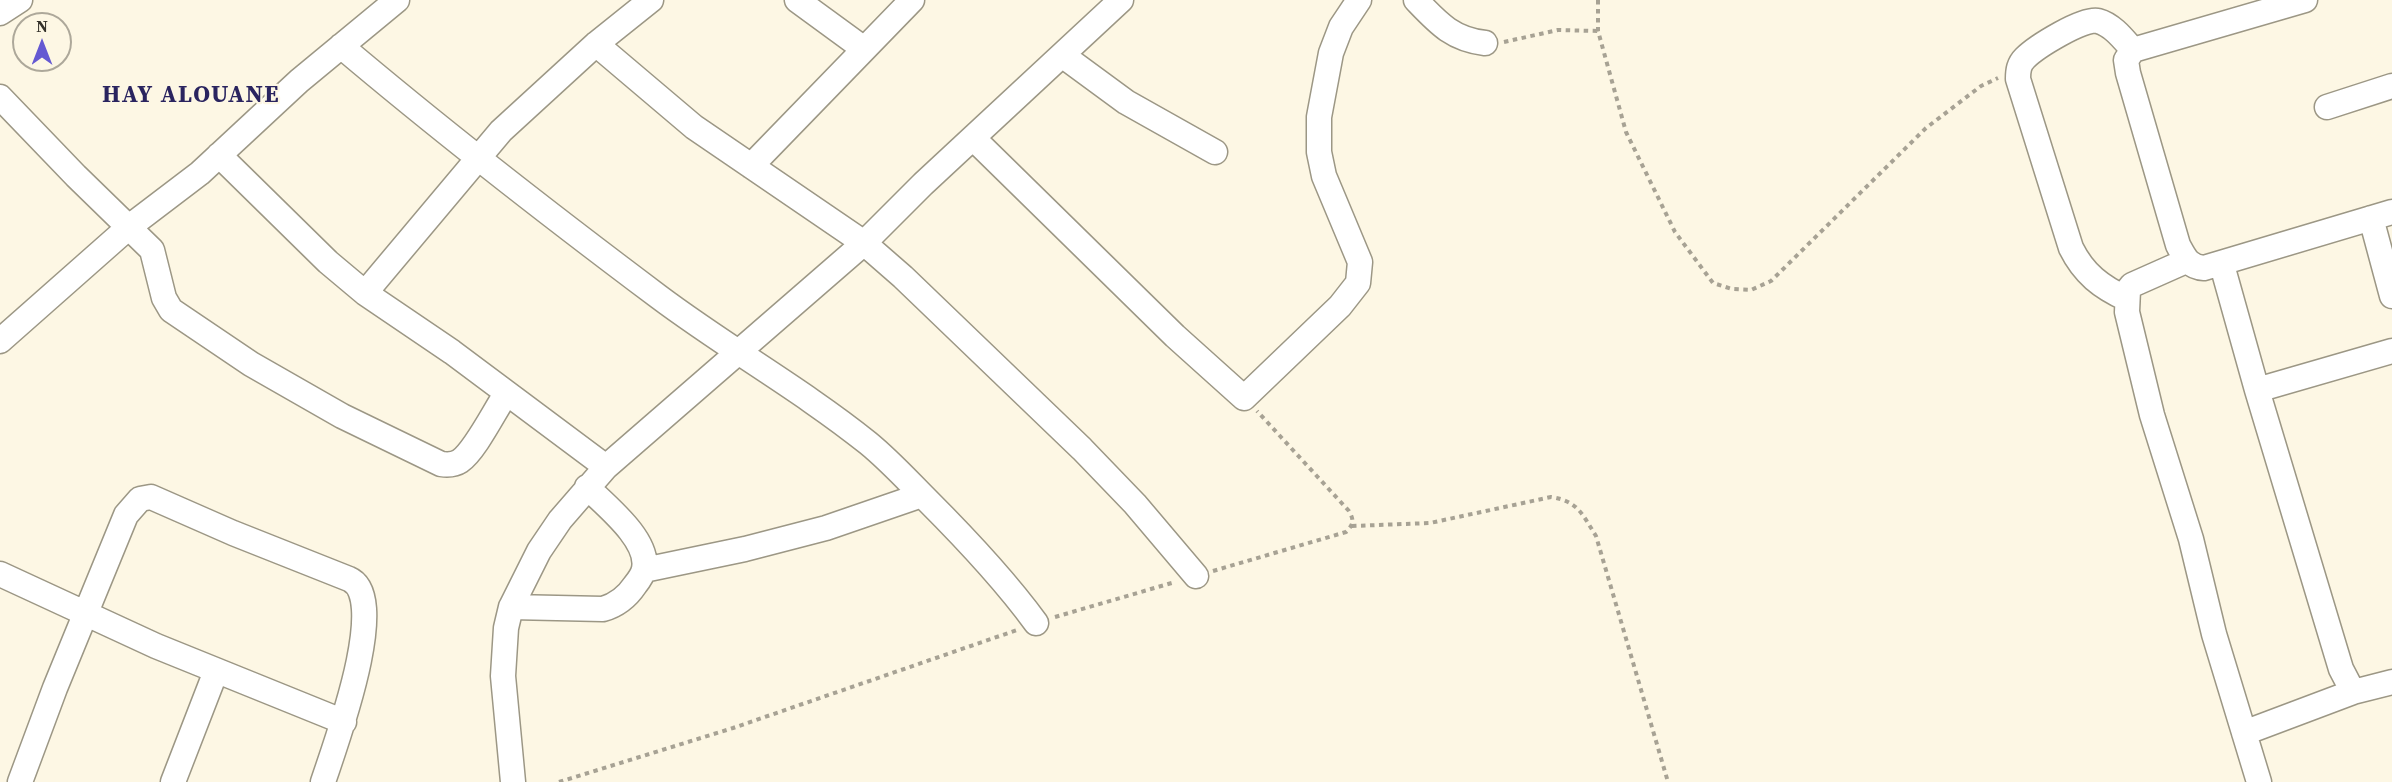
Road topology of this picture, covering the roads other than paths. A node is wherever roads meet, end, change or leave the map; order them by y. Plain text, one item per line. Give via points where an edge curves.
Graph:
1 (20, 0) edge
2 (397, 0) edge
3 (651, 0) edge
4 (797, 0) edge
5 (912, 0) edge
6 (1359, 0) edge
7 (1416, 0) edge
8 (2305, 0) edge
9 (1105, 5) edge
10 (0, 13) edge
11 (1485, 43) road end
12 (596, 44) junction
13 (341, 46) junction
14 (864, 50) junction
15 (2133, 50) junction
16 (1062, 55) junction
17 (2392, 86) edge
18 (0, 97) edge
19 (2327, 107) dead end
20 (973, 138) junction
21 (1215, 152) dead end
22 (219, 155) junction
23 (477, 159) junction
24 (751, 166) junction
25 (2382, 215) edge
26 (129, 228) junction
27 (864, 243) junction
28 (2186, 261) junction
29 (2222, 264) junction
30 (365, 293) junction
31 (2392, 296) edge
32 (2127, 299) junction
33 (0, 341) edge
34 (2392, 351) edge
35 (739, 352) junction
36 (2257, 390) junction
37 (506, 394) junction
38 (606, 467) junction
39 (587, 487) junction
40 (922, 495) junction
41 (644, 570) junction
42 (0, 574) edge
43 (1196, 576) dead end
44 (511, 607) junction
45 (85, 614) junction
46 (1036, 623) dead end
47 (216, 670) junction
48 (2392, 682) edge
49 (2353, 692) junction
50 (344, 722) junction
51 (2244, 733) junction
52 (20, 782) edge
53 (173, 782) edge
54 (323, 782) edge
55 (513, 782) edge
56 (2259, 782) edge

1 - 10 street
2 - 13 street
3 - 12 street
4 - 14 street
5 - 14 street
6 - 20 street via 1341,27 1331,53 1319,117 1324,176 1360,262 1358,283 1340,306 1244,398 1175,336
7 - 11 street via 1456,36
8 - 15 street
9 - 16 street
12 - 23 street via 528,104
12 - 24 street via 694,127
13 - 22 street
13 - 23 street
14 - 24 street
15 - 28 street via 2126,60 2128,73
15 - 32 street via 2100,21 2084,22 2026,57 2018,68 2021,92 2075,255 2086,272 2106,290
16 - 20 street
16 - 21 street via 1126,102
17 - 19 street
18 - 26 street
20 - 27 street
22 - 26 street
22 - 30 street via 327,262
23 - 30 street
23 - 35 street via 660,298
24 - 27 street
25 - 29 street
25 - 31 street
26 - 33 street
26 - 37 street via 152,250 159,283 171,310 342,416 429,459 451,465 460,461
27 - 35 street
27 - 43 street via 940,310 1082,449
28 - 29 street via 2204,268
28 - 32 street via 2137,281 2128,291
29 - 36 street
30 - 37 street
32 - 51 street via 2152,415 2191,539
34 - 36 street
35 - 38 street
35 - 40 street via 869,444
36 - 49 street via 2341,669
37 - 38 street
38 - 39 street
39 - 41 street via 632,533 644,555
39 - 44 street via 539,551
40 - 41 street via 826,528
40 - 46 street via 999,576
41 - 44 street via 624,599 603,609
42 - 45 street
44 - 55 street via 504,676
45 - 47 street
45 - 50 street via 126,515 140,499 160,500 356,582 364,613
45 - 52 street
47 - 50 street
47 - 53 street
48 - 49 street
49 - 51 street
50 - 54 street
51 - 56 street

